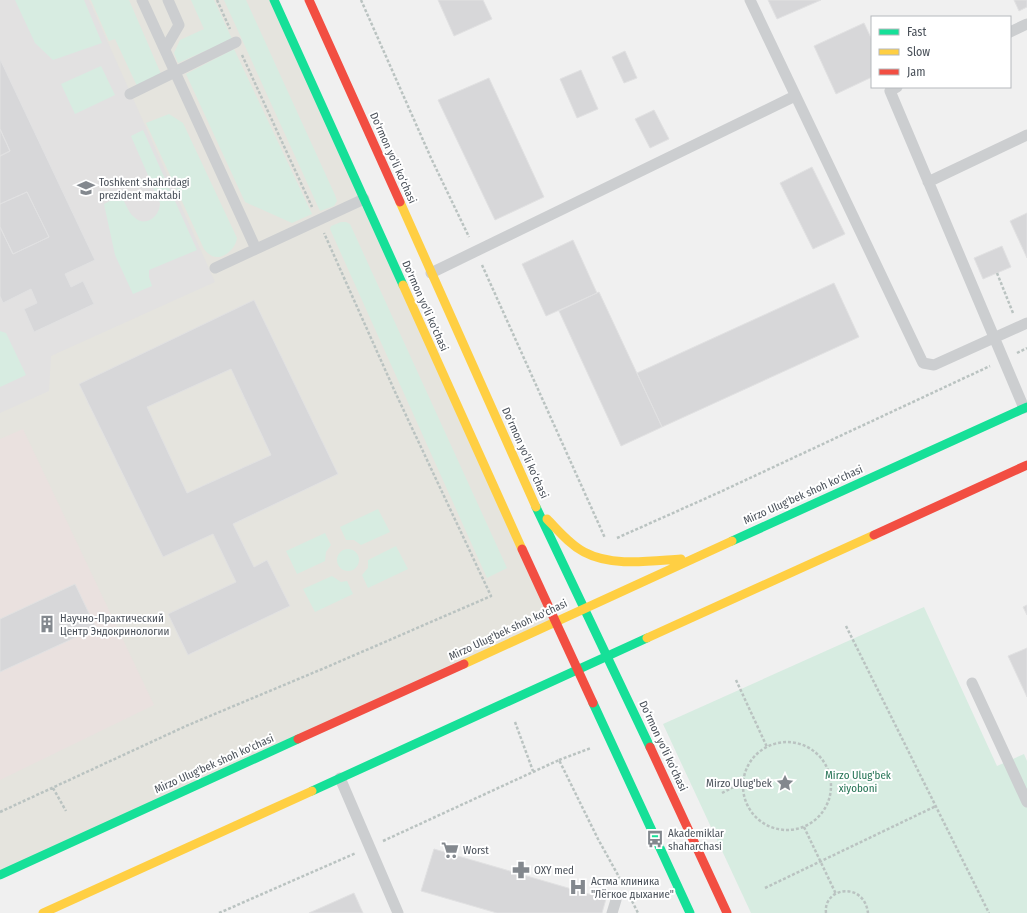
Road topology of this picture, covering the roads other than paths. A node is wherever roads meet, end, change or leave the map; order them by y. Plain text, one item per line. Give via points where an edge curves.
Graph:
1 (142, 0) edge
2 (168, 0) edge
3 (274, 0) edge
4 (309, 0) edge
5 (750, 0) edge
6 (1027, 24) edge
7 (1011, 32) edge
8 (236, 42) road end
9 (164, 49) junction
10 (175, 72) junction
11 (895, 88) edge
12 (130, 94) dead end
13 (795, 96) junction
14 (1027, 135) edge
15 (928, 182) junction
16 (364, 199) junction
17 (256, 249) junction
18 (215, 268) dead end
19 (431, 273) junction
20 (1027, 323) edge
21 (994, 338) junction
22 (1026, 407) edge
23 (1027, 465) edge
24 (537, 508) junction
25 (695, 558) junction
26 (585, 608) junction
27 (555, 622) junction
28 (607, 656) junction
29 (578, 670) junction
30 (972, 683) dead end
31 (340, 778) junction
32 (1027, 802) edge
33 (0, 875) edge
34 (616, 900) dead end
35 (43, 913) edge
36 (398, 913) edge
37 (612, 913) edge
38 (690, 913) edge
39 (727, 913) edge

1 - 9 lane
2 - 9 lane via 179,24
3 - 16 main road, Do'rmon yo'li ko'chasi
4 - 19 main road, Do‘rmon yo‘li ko‘chasi
5 - 13 lane
6 - 7 lane
8 - 10 lane
9 - 10 lane
10 - 12 lane
10 - 17 lane
11 - 15 lane via 890,91
13 - 19 lane
13 - 21 lane via 923,363 934,365
14 - 15 lane
15 - 21 lane
16 - 17 lane
16 - 27 main road, Do'rmon yo'li ko'chasi
17 - 18 lane
19 - 24 main road, Do‘rmon yo‘li ko‘chasi
20 - 21 lane
21 - 22 lane
22 - 25 main road, Mirzo Ulug'bek shoh ko'chasi
23 - 28 main road
24 - 25 main road via 571,542 584,551 600,557 616,560
24 - 26 main road, Do‘rmon yo‘li ko‘chasi
25 - 26 main road, Mirzo Ulug'bek shoh ko'chasi
26 - 27 main road, Mirzo Ulug'bek shoh ko'chasi
26 - 28 main road, Do‘rmon yo‘li ko‘chasi
27 - 29 main road
27 - 33 main road, Mirzo Ulug'bek shoh ko'chasi
28 - 29 main road
28 - 39 main road, Do‘rmon yo‘li ko‘chasi
29 - 31 main road
29 - 38 main road
30 - 32 lane
31 - 35 main road
31 - 36 lane
34 - 37 lane

